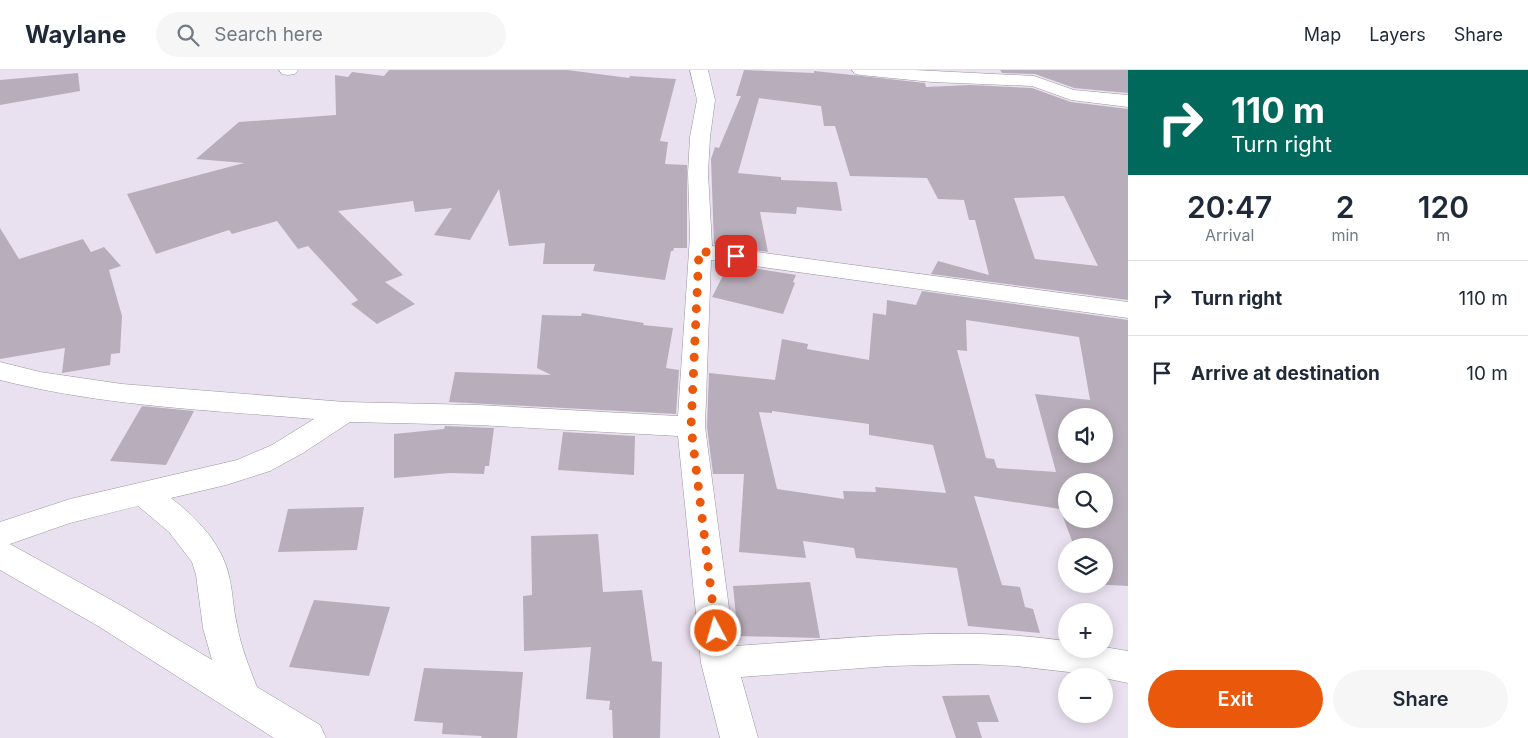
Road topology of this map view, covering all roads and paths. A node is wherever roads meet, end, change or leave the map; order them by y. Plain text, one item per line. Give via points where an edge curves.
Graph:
1 (699, 70) edge
2 (861, 70) edge
3 (1128, 101) edge
4 (699, 251) junction
5 (1128, 310) edge
6 (0, 371) edge
7 (345, 412) junction
8 (691, 427) junction
9 (142, 493) junction
10 (0, 534) edge
11 (0, 554) edge
12 (719, 663) junction
13 (1128, 667) edge
14 (243, 699) junction
15 (307, 738) edge
16 (739, 738) edge

1 - 4 street via 706,100 698,174
2 - 3 street via 1034,81 1072,96
4 - 5 street
4 - 8 street
6 - 7 street via 40,381 122,393
7 - 8 street via 478,415
7 - 9 street via 280,454 259,463
8 - 12 street
9 - 10 street via 68,510
9 - 14 street via 178,522 208,562 218,620
11 - 14 street via 110,616
12 - 13 street via 948,649 1014,651
12 - 16 street
14 - 15 street

